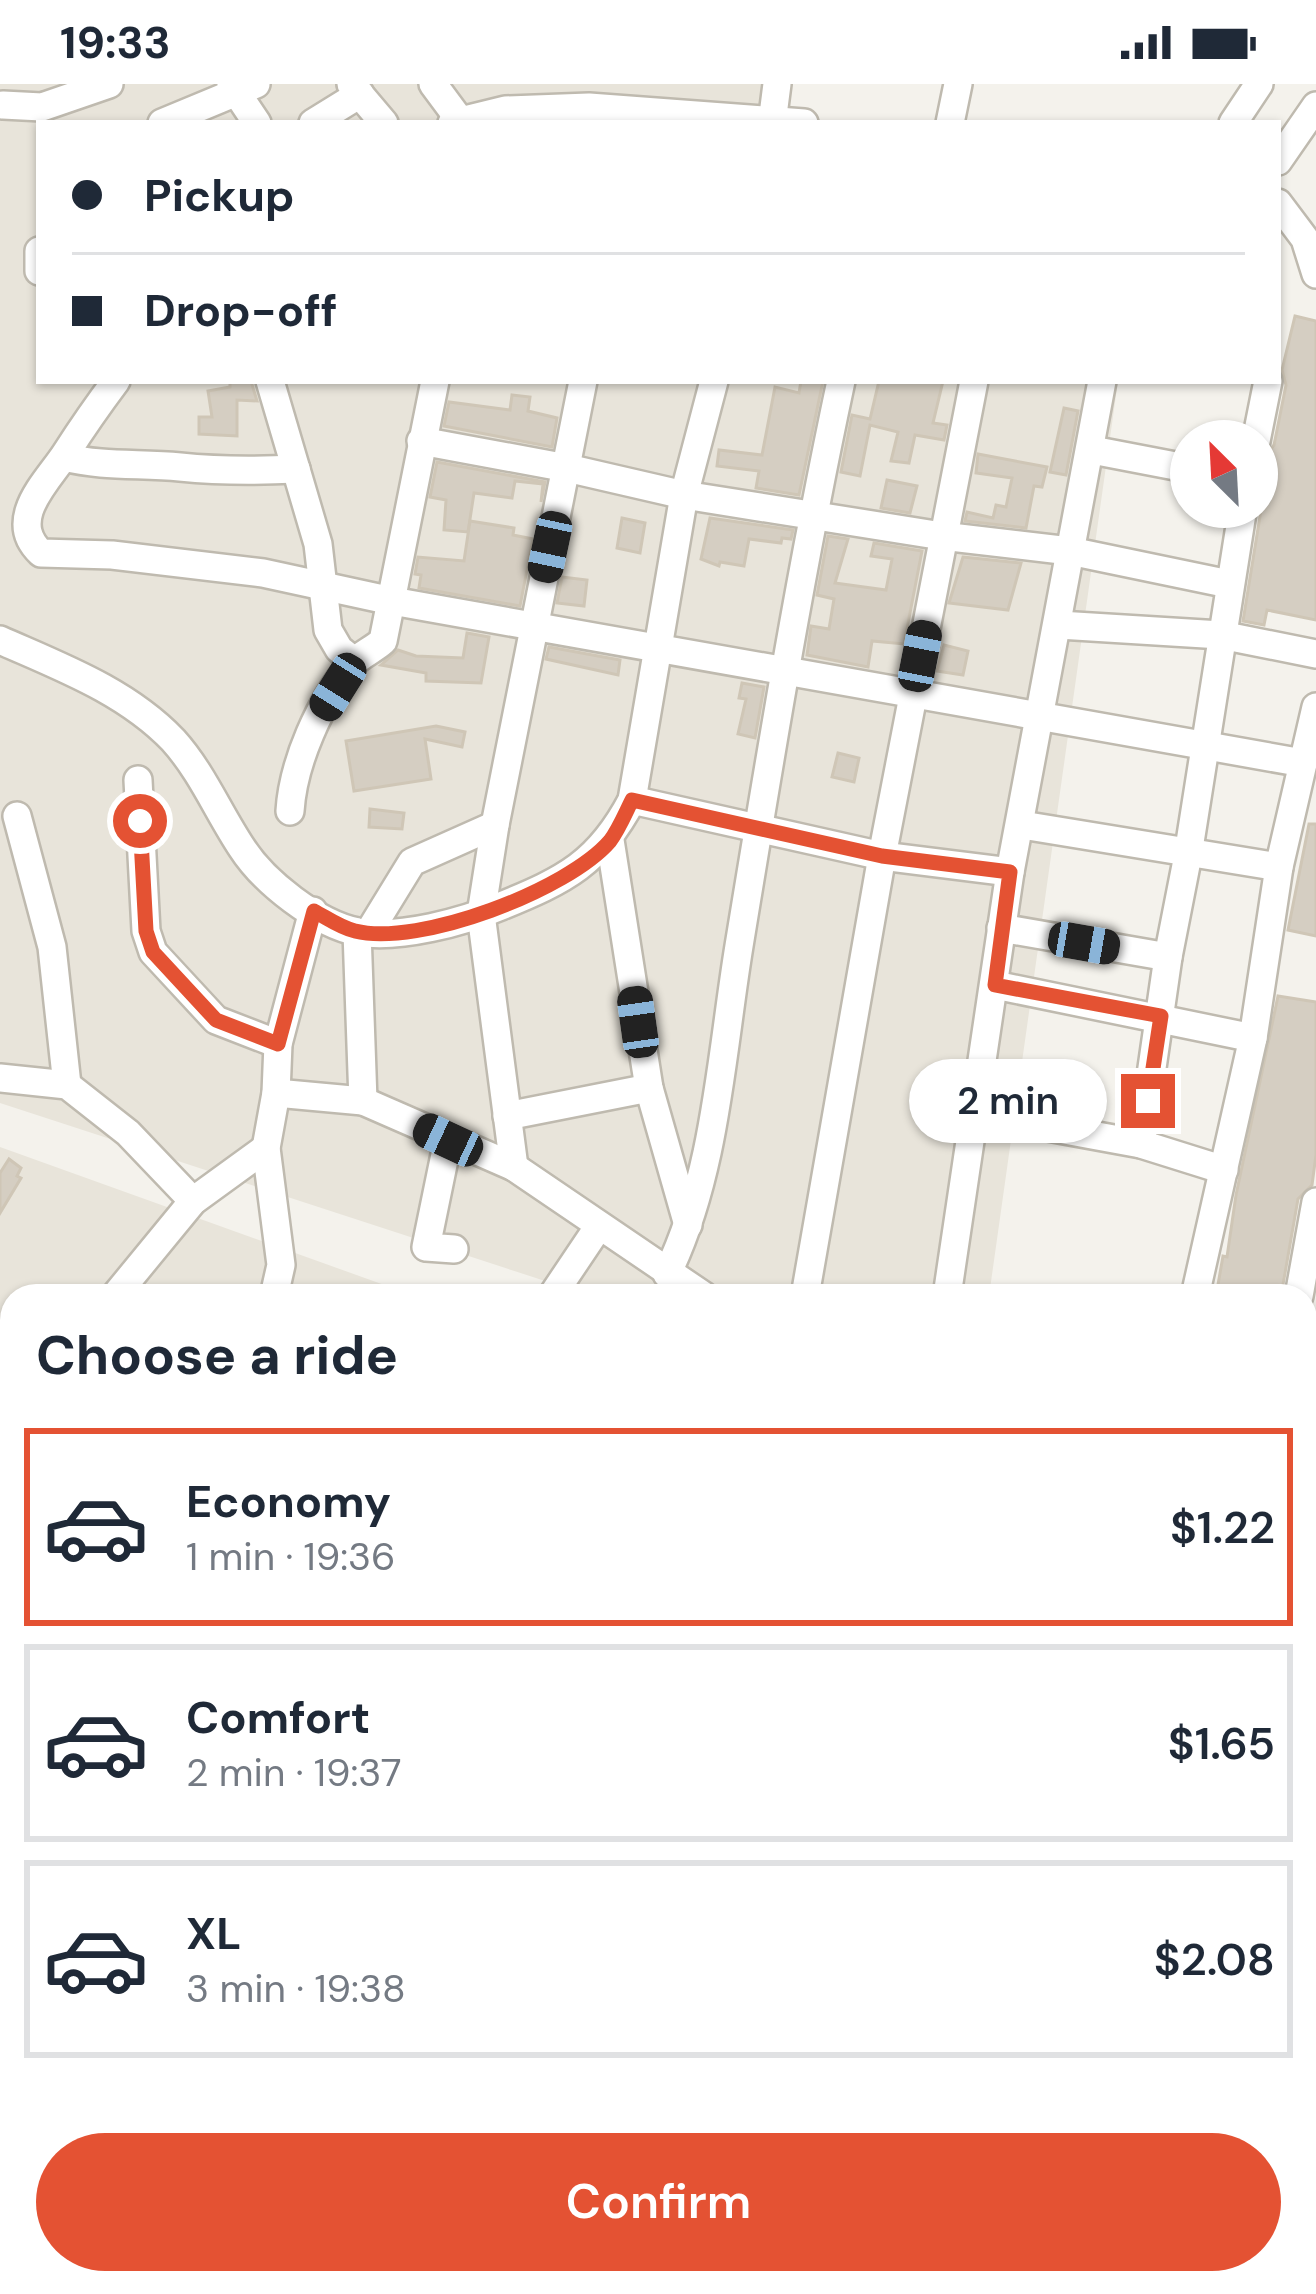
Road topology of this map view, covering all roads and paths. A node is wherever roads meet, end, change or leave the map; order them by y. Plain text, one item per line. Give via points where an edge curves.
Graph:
1 (110, 84) edge
2 (433, 84) edge
3 (777, 84) edge
4 (958, 84) edge
5 (1259, 84) edge
6 (241, 87) edge
7 (355, 89) edge
8 (589, 104) edge
9 (3, 105) dead end
10 (1316, 106) edge
11 (44, 115) edge
12 (169, 120) edge
13 (256, 120) edge
14 (317, 120) edge
15 (381, 120) edge
16 (455, 120) edge
17 (460, 120) edge
18 (752, 120) edge
19 (772, 120) edge
20 (951, 120) edge
21 (1236, 120) edge
22 (1281, 156) edge
23 (1281, 207) edge
24 (1316, 274) edge
25 (114, 384) edge
26 (271, 384) edge
27 (434, 384) edge
28 (582, 384) edge
29 (713, 384) edge
30 (840, 384) edge
31 (973, 384) edge
32 (1102, 384) edge
33 (1267, 384) edge
34 (1260, 420) edge
35 (422, 441) junction
36 (1092, 450) junction
37 (64, 457) junction
38 (1170, 465) edge
39 (567, 468) junction
40 (296, 469) junction
41 (684, 495) junction
42 (813, 515) junction
43 (1239, 528) edge
44 (942, 536) junction
45 (1070, 551) junction
46 (1229, 584) junction
47 (323, 588) junction
48 (392, 601) junction
49 (1059, 625) junction
50 (534, 627) junction
51 (1221, 635) junction
52 (0, 640) edge
53 (660, 647) junction
54 (1316, 654) edge
55 (354, 661) junction
56 (787, 671) junction
57 (912, 696) junction
58 (1316, 706) edge
59 (1038, 716) junction
60 (1206, 745) junction
61 (1303, 763) junction
62 (138, 780) dead end
63 (632, 800) junction
64 (290, 811) dead end
65 (17, 816) dead end
66 (495, 825) junction
67 (1022, 825) junction
68 (759, 827) junction
69 (610, 840) junction
70 (1189, 855) junction
71 (882, 856) junction
72 (1279, 867) junction
73 (1010, 872) junction
74 (314, 911) junction
75 (481, 914) junction
76 (1001, 928) junction
77 (363, 932) junction
78 (1168, 957) junction
79 (995, 985) junction
80 (1161, 1016) junction
81 (1253, 1038) junction
82 (278, 1044) junction
83 (0, 1078) edge
84 (67, 1085) junction
85 (650, 1088) junction
86 (276, 1094) junction
87 (363, 1101) junction
88 (977, 1114) junction
89 (507, 1116) junction
90 (448, 1140) junction
91 (1141, 1144) junction
92 (266, 1148) junction
93 (514, 1167) junction
94 (1224, 1170) junction
95 (193, 1201) junction
96 (1316, 1202) edge
97 (599, 1226) junction
98 (689, 1228) junction
99 (454, 1249) dead end
100 (667, 1274) junction
101 (124, 1284) edge
102 (276, 1284) edge
103 (560, 1284) edge
104 (684, 1284) edge
105 (807, 1284) edge
106 (949, 1284) edge
107 (1198, 1284) edge
108 (1301, 1284) edge

1 - 11 street
2 - 16 street
3 - 19 street
4 - 20 street
5 - 21 street
6 - 12 street
6 - 13 street
7 - 14 street
7 - 15 street
8 - 17 street
8 - 18 street
9 - 11 street
10 - 22 street
23 - 24 street via 1305,239
25 - 37 street
26 - 40 street
27 - 35 street
28 - 39 street
29 - 41 street
30 - 42 street
31 - 44 street
32 - 36 street
33 - 34 street
35 - 39 street
35 - 48 street
36 - 38 street
36 - 45 street
37 - 40 street via 212,472
37 - 47 street via 28,510 41,553 242,570
39 - 41 street
39 - 50 street
40 - 47 street
41 - 42 street
41 - 53 street
42 - 44 street
42 - 56 street
43 - 46 street
44 - 45 street
44 - 57 street
45 - 46 street
45 - 49 street
46 - 51 street
47 - 48 street
47 - 55 street via 328,629
48 - 50 street
48 - 55 street via 382,641
49 - 51 street
49 - 59 street
50 - 53 street
50 - 66 street
51 - 54 street
51 - 60 street
52 - 74 street via 151,718 259,871
53 - 56 street
53 - 63 street
55 - 64 street via 306,744
56 - 57 street
56 - 68 street
57 - 59 street
57 - 71 street
58 - 61 street
59 - 60 street
59 - 67 street
60 - 61 street
60 - 70 street
61 - 72 street
62 - 82 street via 153,952 216,1020
63 - 68 street
63 - 69 street
65 - 84 street via 52,947
66 - 75 street
66 - 77 street via 412,862
67 - 70 street
67 - 73 street
68 - 71 street
68 - 98 street
69 - 75 street via 574,871
69 - 85 street
70 - 72 street
70 - 78 street
71 - 73 street
71 - 105 street
72 - 81 street
73 - 76 street
74 - 77 street
74 - 82 street
75 - 77 street
75 - 89 street
76 - 78 street
76 - 79 street
77 - 87 street
78 - 80 street
79 - 80 street
79 - 88 street
80 - 81 street
80 - 91 street
81 - 94 street
82 - 86 street
83 - 84 street
84 - 95 street via 128,1133
85 - 89 street
85 - 98 street
86 - 87 street
86 - 92 street
87 - 90 street
88 - 91 street
88 - 106 street
89 - 93 street
90 - 93 street
90 - 99 street via 426,1247
91 - 94 street
92 - 95 street
92 - 102 street
93 - 97 street
94 - 107 street
95 - 101 street
96 - 108 street
97 - 100 street
97 - 103 street
98 - 100 street
100 - 104 street

